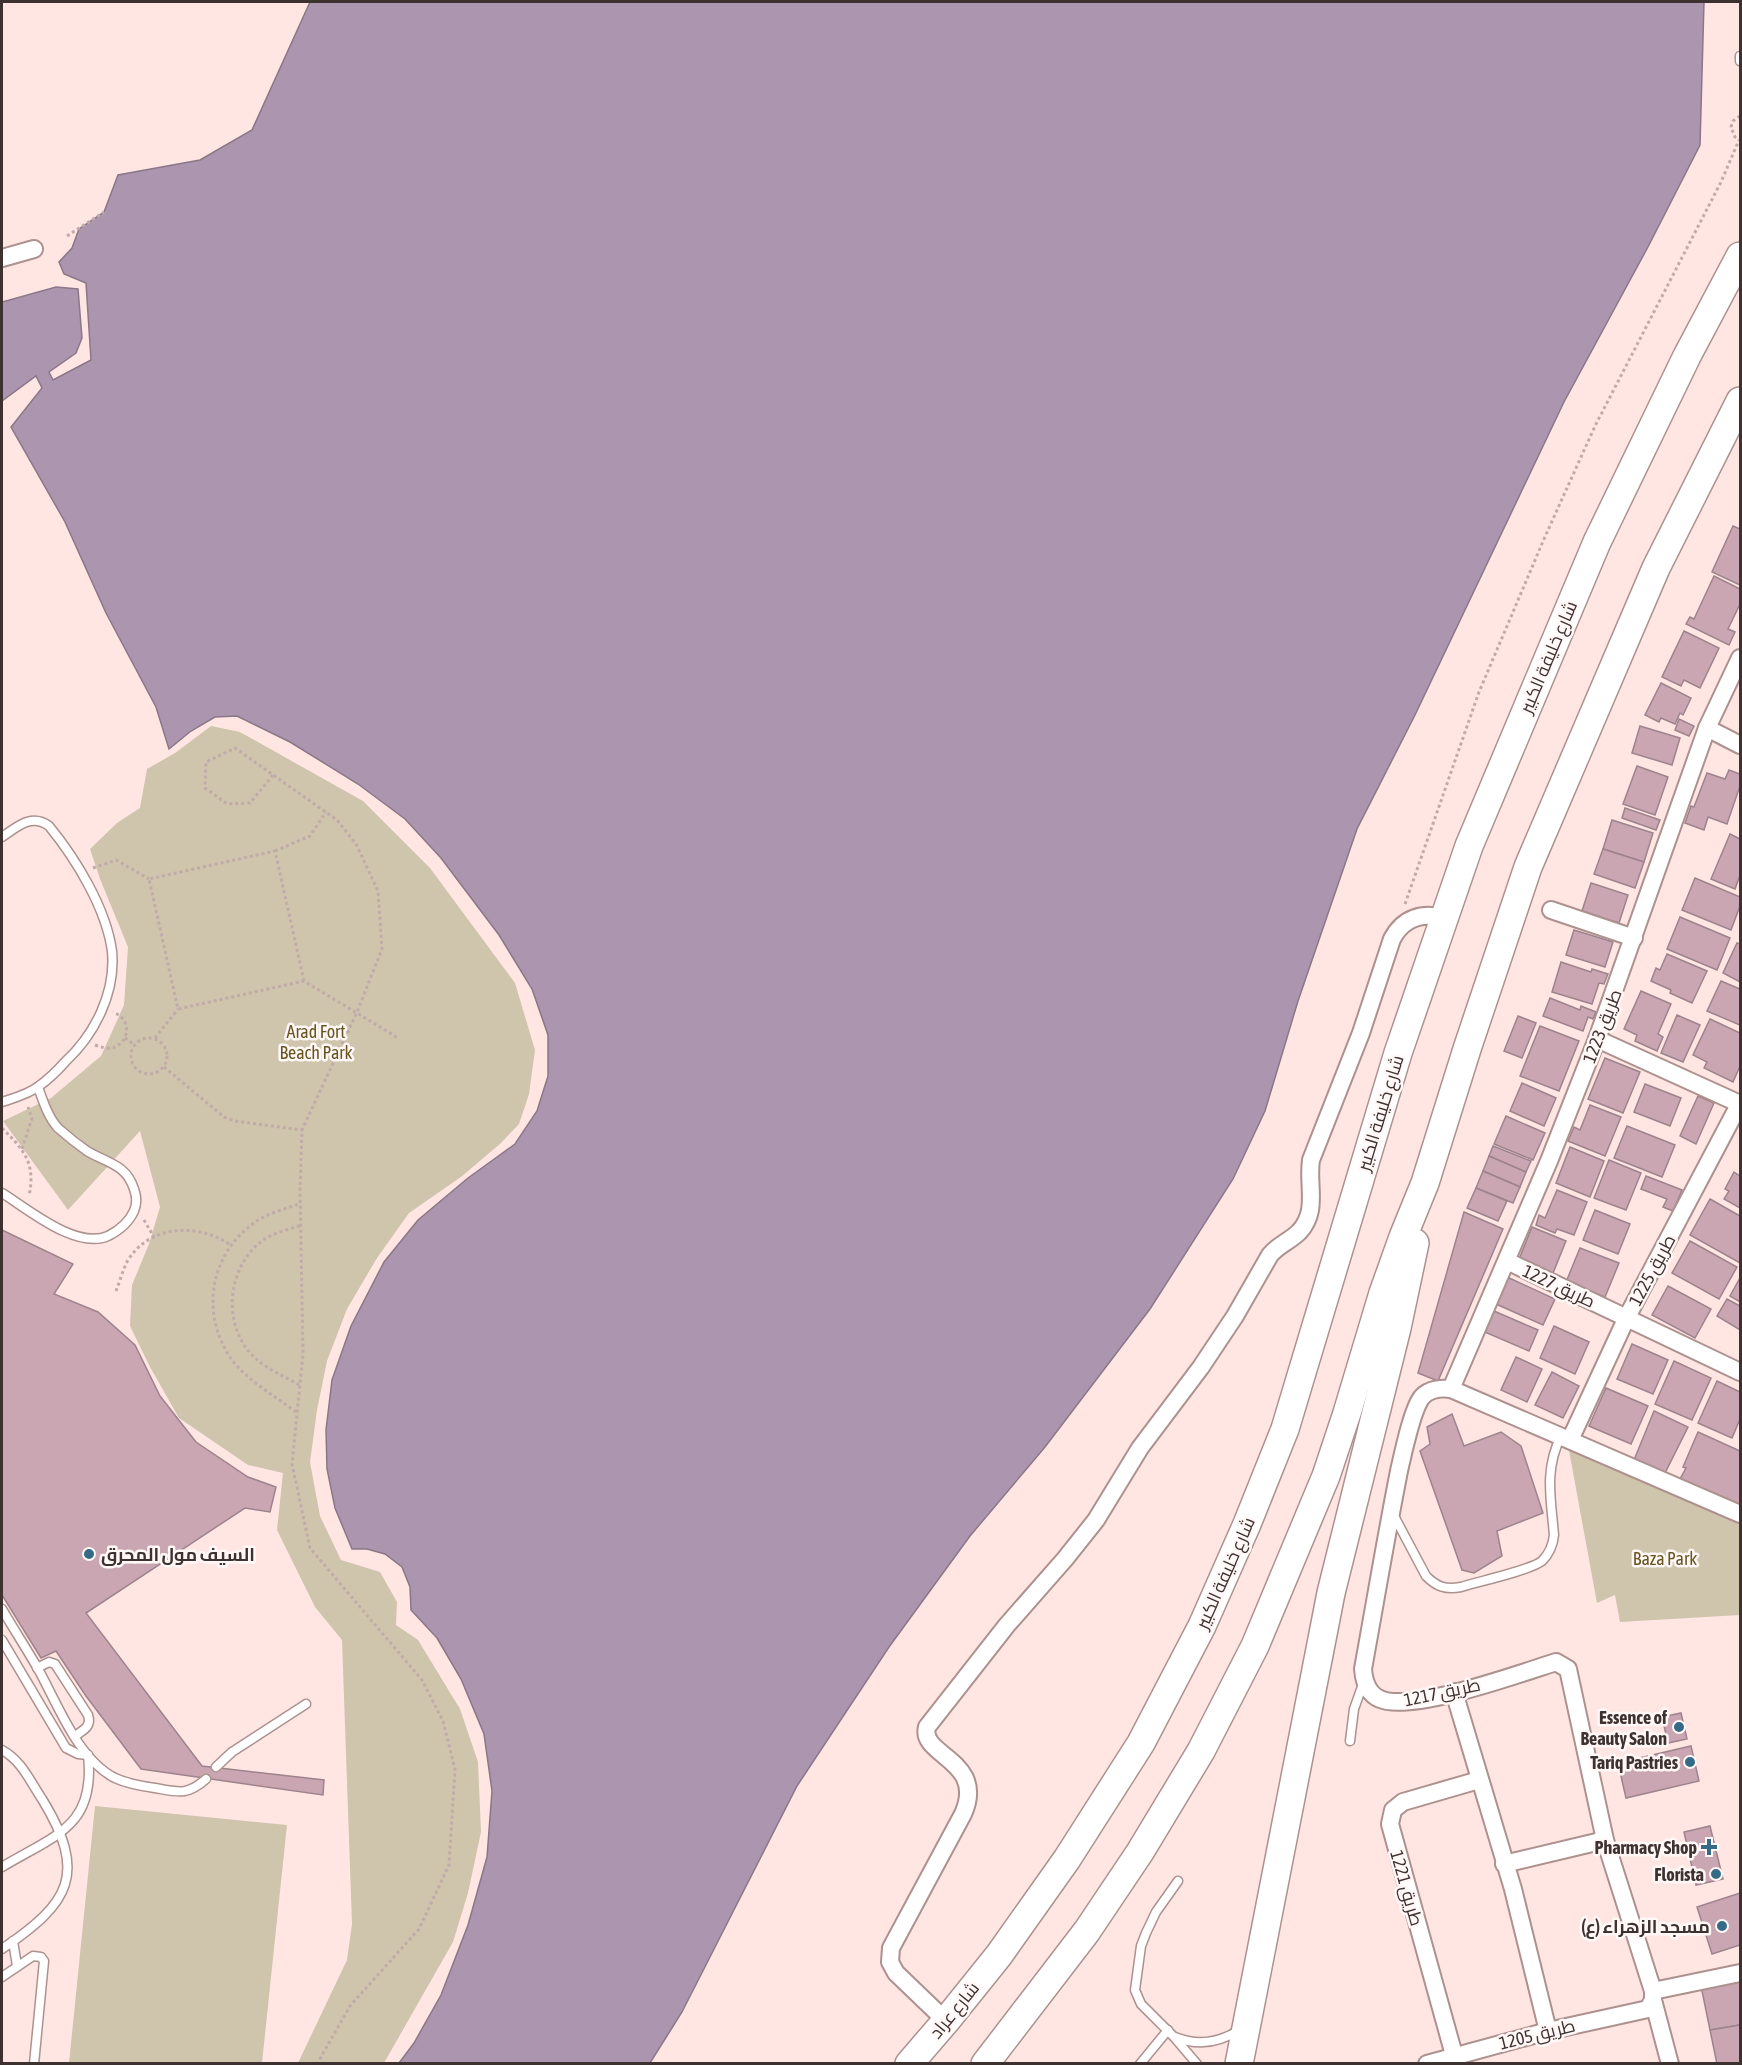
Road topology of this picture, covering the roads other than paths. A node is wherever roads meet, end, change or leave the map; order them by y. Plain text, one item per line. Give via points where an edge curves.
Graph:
1 (1740, 56) edge
2 (1740, 61) edge
3 (34, 249) dead end
4 (1740, 256) edge
5 (2, 258) edge
6 (1740, 401) edge
7 (1740, 658) edge
8 (1707, 728) junction
9 (1740, 745) edge
10 (2, 837) edge
11 (1551, 910) dead end
12 (1444, 918) junction
13 (1634, 938) junction
14 (1597, 1039) junction
15 (39, 1087) junction
16 (2, 1102) edge
17 (1740, 1104) edge
18 (1425, 1183) junction
19 (2, 1193) edge
20 (1507, 1261) junction
21 (1627, 1317) junction
22 (1740, 1372) edge
23 (1451, 1389) junction
24 (1566, 1438) junction
25 (1391, 1510) junction
26 (1740, 1514) edge
27 (2, 1609) edge
28 (2, 1640) edge
29 (37, 1668) junction
30 (1364, 1681) junction
31 (1454, 1692) junction
32 (306, 1704) dead end
33 (75, 1736) junction
34 (1350, 1740) dead end
35 (2, 1750) edge
36 (88, 1755) junction
37 (216, 1767) dead end
38 (206, 1779) dead end
39 (1479, 1780) junction
40 (61, 1832) junction
41 (1605, 1840) junction
42 (1504, 1863) junction
43 (2, 1867) edge
44 (1178, 1881) dead end
45 (13, 1941) junction
46 (2, 1949) edge
47 (999, 1955) joint
48 (17, 1966) junction
49 (1740, 1973) edge
50 (2, 1977) edge
51 (1651, 2000) junction
52 (946, 2022) junction
53 (1246, 2024) junction
54 (1548, 2031) junction
55 (1171, 2033) junction
56 (1454, 2055) junction
57 (34, 2064) edge
58 (909, 2064) edge
59 (985, 2064) edge
60 (1140, 2064) edge
61 (1197, 2064) edge
62 (1239, 2064) edge
63 (1427, 2064) edge
64 (1670, 2064) edge

1 - 2 lane
3 - 5 street
4 - 12 main road, شارع خليفة الكبير via 1597,542 1469,846
6 - 18 main road via 1656,568 1528,867
7 - 8 street, طريق 1223
8 - 9 street
8 - 13 street, طريق 1223
10 - 15 lane via 23,823 37,820 49,826 82,871 112,951 103,1008 95,1026 85,1042
11 - 13 street
12 - 47 main road, شارع خليفة الكبير via 1398,1053 1285,1428 1247,1524 1202,1626 1141,1743 1067,1859
12 - 52 street via 1424,915 1405,922 1392,939 1358,1042 1311,1160 1311,1208 1304,1225 1270,1255 1235,1316 1140,1448 1096,1520 927,1727 928,1741 964,1774 968,1798 891,1948 890,1957 896,1972
13 - 14 street, طريق 1223
14 - 17 street, طريق 1225
14 - 20 street, طريق 1223
15 - 16 lane
15 - 19 lane via 56,1126 82,1147 126,1172 136,1194 136,1205 132,1216 110,1235 85,1238 59,1229
17 - 21 street, طريق 1225
18 - 53 main road via 1399,1318 1331,1593
18 - 59 main road via 1383,1293 1326,1476 1255,1646 1201,1751 1140,1852 1087,1931
20 - 21 street, طريق 1227
20 - 23 street, طريق 1223
21 - 22 street, طريق 1227
21 - 24 street, طريق 1225
23 - 24 street
23 - 25 street via 1430,1391 1421,1397
24 - 25 lane via 1553,1456 1549,1476 1553,1543 1536,1565 1461,1587 1442,1587 1426,1576
24 - 26 street
25 - 30 street
27 - 29 lane
28 - 36 lane via 66,1748
29 - 33 lane
29 - 33 lane via 49,1662 55,1664 88,1715 87,1728
30 - 31 street, طريق 1217 via 1377,1698 1385,1701 1419,1700
30 - 34 lane via 1354,1709
31 - 39 street
31 - 41 street, طريق 1217 via 1556,1662 1568,1669
32 - 37 lane via 239,1747
33 - 36 lane
35 - 40 lane via 19,1762
36 - 38 lane via 114,1778 131,1784 180,1792 195,1789
36 - 40 lane via 88,1795 77,1818
39 - 42 street
39 - 56 street, طريق 1221 via 1403,1802 1393,1810 1389,1824
40 - 43 lane
40 - 45 lane via 68,1858 63,1890 45,1918
41 - 42 street
41 - 51 street, طريق 1217
42 - 54 street
44 - 55 lane via 1146,1933 1135,1983 1142,2004
45 - 46 lane
45 - 48 lane
47 - 52 main road, شارع عراد
48 - 50 lane
48 - 57 lane via 37,1956 45,1965
49 - 51 street, طريق 1205
51 - 54 street, طريق 1205
51 - 64 street, طريق 1217
52 - 58 main road, شارع عراد
53 - 55 lane via 1212,2042 1193,2042
53 - 62 main road
54 - 56 street, طريق 1205
55 - 60 lane
55 - 61 lane
56 - 63 street, طريق 1205

